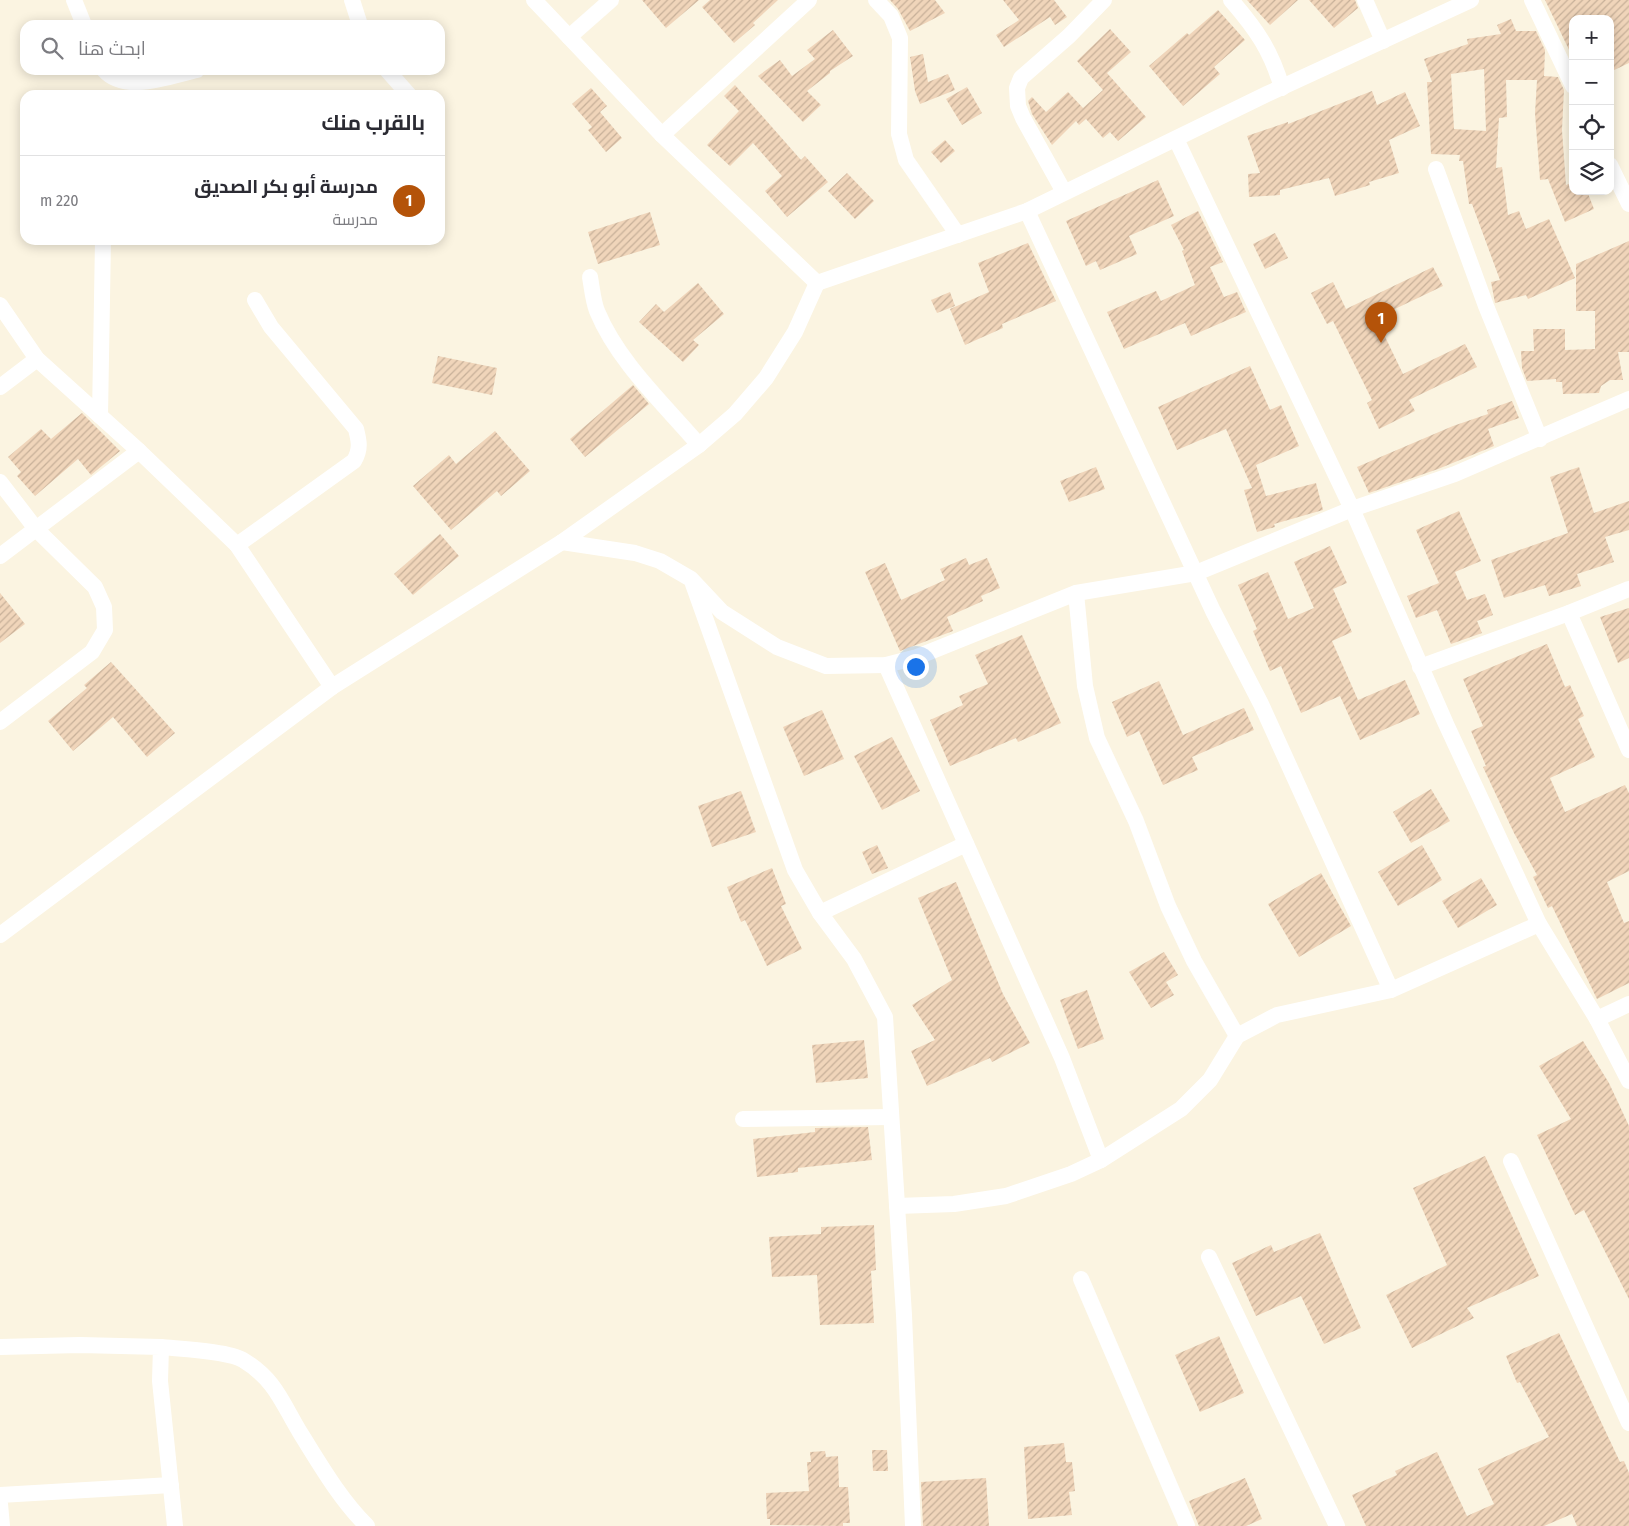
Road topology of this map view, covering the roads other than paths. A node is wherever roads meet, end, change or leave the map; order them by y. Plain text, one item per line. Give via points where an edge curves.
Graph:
1 (74, 0) edge
2 (352, 0) edge
3 (534, 0) edge
4 (611, 0) edge
5 (809, 0) edge
6 (876, 0) edge
7 (1104, 0) edge
8 (1231, 0) edge
9 (1365, 0) edge
10 (1471, 0) edge
11 (1532, 0) edge
12 (82, 20) edge
13 (358, 20) edge
14 (568, 37) junction
15 (1383, 41) junction
16 (108, 75) edge
17 (172, 75) edge
18 (391, 75) edge
19 (1569, 78) edge
20 (1282, 88) junction
21 (405, 90) edge
22 (662, 134) junction
23 (1176, 138) junction
24 (1436, 170) dead end
25 (1614, 173) edge
26 (1064, 192) junction
27 (1629, 204) edge
28 (1027, 211) junction
29 (958, 235) junction
30 (102, 245) edge
31 (590, 277) dead end
32 (817, 283) junction
33 (255, 300) dead end
34 (0, 305) edge
35 (37, 359) junction
36 (0, 387) edge
37 (1629, 399) edge
38 (100, 416) junction
39 (1540, 438) junction
40 (699, 445) junction
41 (139, 451) junction
42 (0, 482) edge
43 (1352, 509) junction
44 (36, 529) junction
45 (562, 542) junction
46 (237, 545) junction
47 (0, 556) edge
48 (1196, 573) junction
49 (691, 579) junction
50 (1629, 589) edge
51 (1076, 593) junction
52 (1569, 613) junction
53 (886, 665) junction
54 (1420, 667) junction
55 (332, 687) junction
56 (0, 722) edge
57 (1629, 750) edge
58 (966, 844) junction
59 (820, 913) junction
60 (1539, 924) junction
61 (0, 935) edge
62 (1391, 990) junction
63 (1629, 1004) edge
64 (1597, 1019) junction
65 (1237, 1036) junction
66 (1629, 1080) edge
67 (891, 1117) junction
68 (742, 1118) dead end
69 (1101, 1160) junction
70 (1511, 1161) dead end
71 (897, 1206) junction
72 (1208, 1257) dead end
73 (1081, 1279) dead end
74 (0, 1347) edge
75 (161, 1347) junction
76 (1629, 1422) edge
77 (171, 1485) junction
78 (0, 1495) edge
79 (0, 1504) edge
80 (2, 1526) edge
81 (175, 1526) edge
82 (367, 1526) edge
83 (913, 1526) edge
84 (1186, 1526) edge
85 (1337, 1526) edge

1 - 12 street
2 - 13 street
3 - 14 street
4 - 14 street
5 - 22 street
6 - 29 street via 891,16 900,38 899,134 906,160
7 - 26 street via 1021,78 1017,88 1018,106 1023,118
8 - 20 street via 1254,25 1275,66
9 - 15 street
10 - 15 street
11 - 19 street
14 - 22 street
15 - 20 street
16 - 17 street via 118,81 144,81
18 - 21 street
20 - 23 street
22 - 32 street
23 - 26 street
23 - 43 street
24 - 39 street via 1486,306
25 - 27 street
26 - 28 street
28 - 29 street
28 - 48 street
29 - 32 street
30 - 38 street
31 - 40 street via 596,309 608,333 629,363
32 - 40 street via 795,332 766,378 734,414
33 - 46 street via 295,357 356,428 360,444 354,461
34 - 35 street
35 - 36 street
35 - 38 street
37 - 39 street
38 - 41 street
39 - 43 street via 1455,474
40 - 45 street
41 - 44 street
41 - 46 street
42 - 44 street
43 - 48 street
43 - 54 street
44 - 47 street
44 - 56 street via 95,587 104,607 105,630 92,652
45 - 49 street via 635,553
45 - 55 street
46 - 55 street
48 - 51 street
48 - 62 street via 1261,704
49 - 53 street via 722,612 777,647 826,666
49 - 59 street via 777,824 795,870
50 - 52 street
51 - 53 street via 917,657
51 - 65 street via 1085,686 1097,738 1136,821 1168,906 1194,961
52 - 54 street
52 - 57 street
53 - 58 street
54 - 60 street
55 - 61 street
58 - 59 street
58 - 69 street via 1062,1058
59 - 67 street via 854,959 885,1017
60 - 62 street
60 - 64 street
62 - 65 street via 1276,1014
63 - 64 street
64 - 66 street
65 - 69 street via 1210,1080 1181,1108
67 - 68 street
67 - 71 street
69 - 71 street via 1072,1174 1006,1196 954,1204
70 - 76 street
71 - 83 street
72 - 85 street
73 - 84 street
74 - 75 street
75 - 77 street via 160,1381
75 - 82 street via 242,1359 274,1386 347,1505
77 - 78 street
77 - 81 street
79 - 80 street

